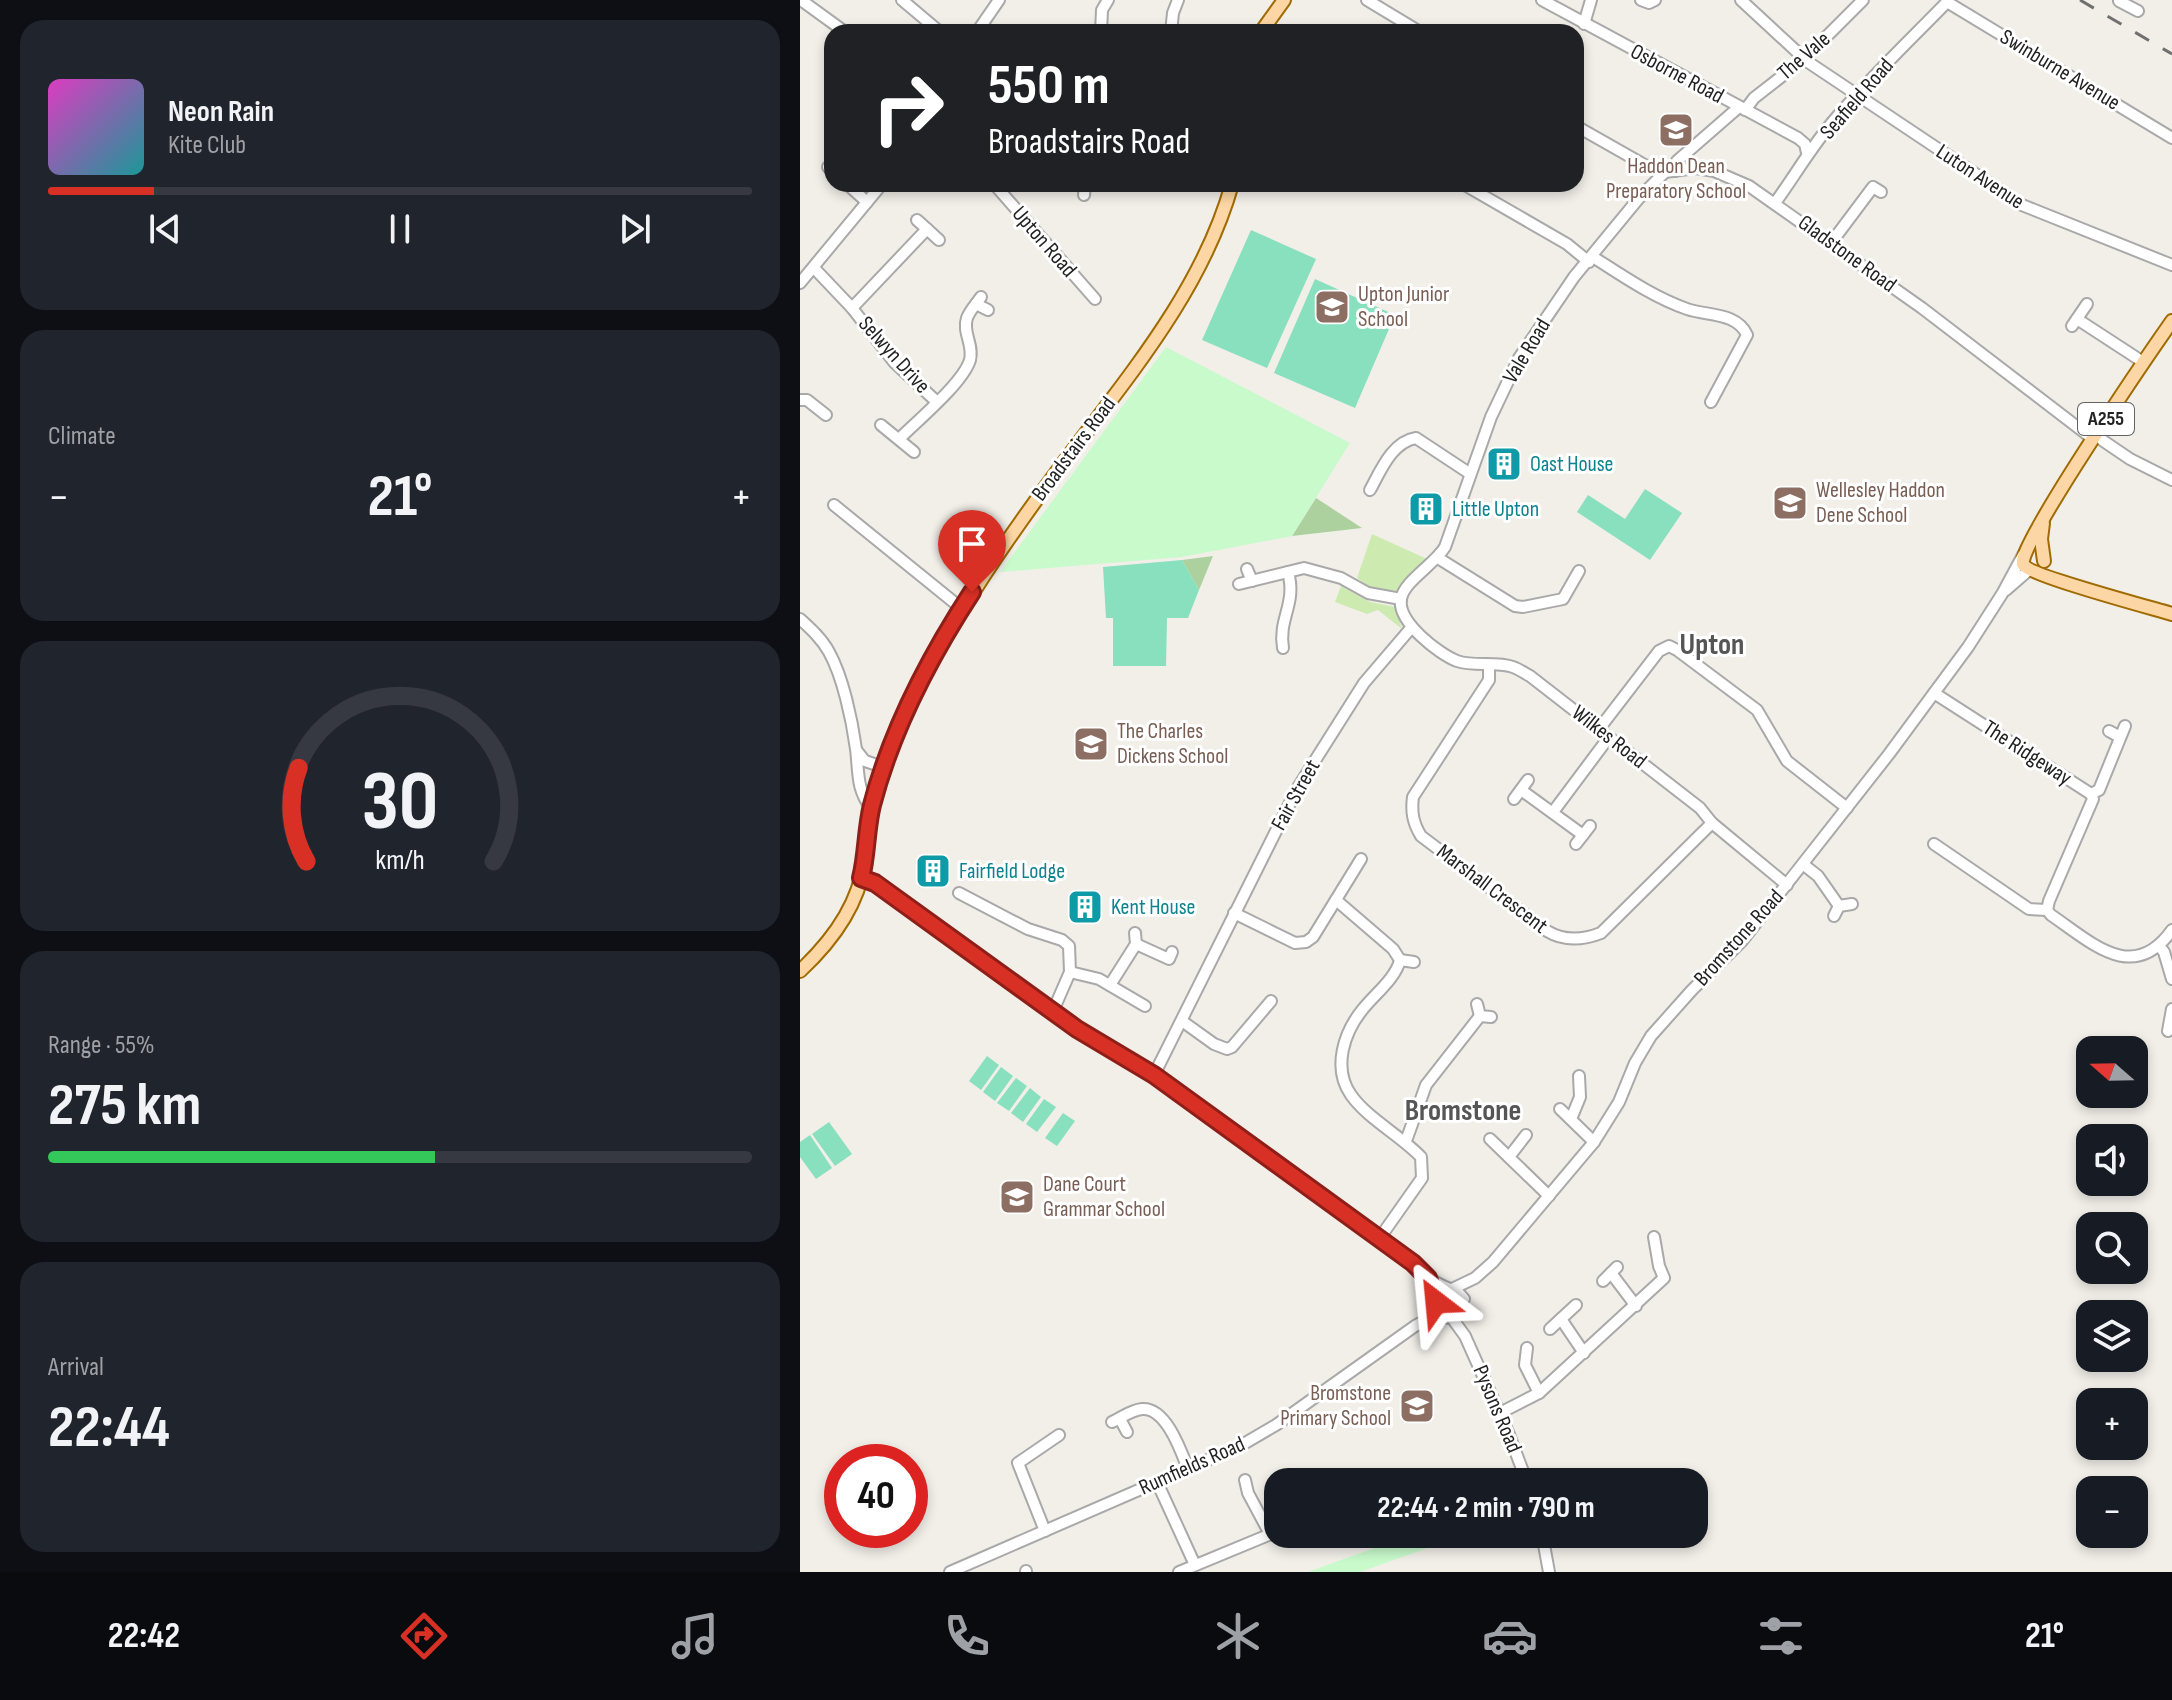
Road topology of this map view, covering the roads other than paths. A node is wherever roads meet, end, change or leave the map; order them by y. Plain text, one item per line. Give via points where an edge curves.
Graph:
1 (801, 0) edge
2 (902, 0) edge
3 (999, 0) edge
4 (1108, 0) edge
5 (1178, 0) edge
6 (1284, 0) edge
7 (1367, 0) edge
8 (1542, 0) edge
9 (1591, 0) edge
10 (1641, 0) edge
11 (1655, 0) edge
12 (1741, 0) edge
13 (1863, 0) edge
14 (1947, 2) edge
15 (834, 24) edge
16 (930, 24) edge
17 (982, 24) edge
18 (1101, 24) edge
19 (1172, 24) edge
20 (1267, 24) edge
21 (1407, 24) edge
22 (1584, 24) junction
23 (1804, 59) junction
24 (1856, 96) junction
25 (1742, 108) junction
26 (1584, 131) edge
27 (2172, 138) edge
28 (1807, 153) junction
29 (1670, 171) junction
30 (856, 192) edge
31 (875, 192) edge
32 (1001, 192) edge
33 (1229, 192) edge
34 (1477, 192) edge
35 (1881, 192) dead end
36 (867, 202) junction
37 (1775, 203) junction
38 (917, 220) dead end
39 (927, 229) junction
40 (939, 240) dead end
41 (1831, 243) junction
42 (1591, 259) junction
43 (2172, 265) edge
44 (814, 268) junction
45 (800, 283) edge
46 (1095, 299) dead end
47 (2087, 304) dead end
48 (852, 308) junction
49 (988, 310) dead end
50 (2172, 321) edge
51 (2143, 362) junction
52 (800, 400) edge
53 (937, 402) junction
54 (1711, 403) dead end
55 (826, 415) dead end
56 (881, 425) dead end
57 (899, 439) junction
58 (2097, 439) junction
59 (914, 452) dead end
60 (1469, 473) junction
61 (2172, 480) edge
62 (1371, 482) dead end
63 (834, 505) dead end
64 (2043, 520) junction
65 (2025, 553) junction
66 (1438, 558) junction
67 (2038, 564) junction
68 (1247, 569) dead end
69 (1579, 571) dead end
70 (1288, 572) junction
71 (1252, 581) junction
72 (1239, 584) dead end
73 (2002, 594) junction
74 (1401, 599) junction
75 (961, 608) junction
76 (2172, 614) edge
77 (800, 619) edge
78 (1411, 628) junction
79 (1283, 648) dead end
80 (1489, 665) junction
81 (1934, 693) junction
82 (2125, 726) dead end
83 (1599, 729) junction
84 (2109, 731) dead end
85 (1609, 737) junction
86 (2120, 737) junction
87 (856, 750) junction
88 (865, 761) junction
89 (883, 767) junction
90 (856, 775) junction
91 (1521, 790) dead end
92 (2091, 794) junction
93 (871, 808) junction
94 (1847, 808) junction
95 (1553, 812) junction
96 (1712, 823) junction
97 (1583, 835) dead end
98 (1942, 845) dead end
99 (1361, 859) dead end
100 (1804, 865) junction
101 (861, 878) junction
102 (1787, 885) junction
103 (959, 893) dead end
104 (1336, 900) junction
105 (1852, 904) dead end
106 (2047, 910) junction
107 (1234, 913) junction
108 (2172, 930) edge
109 (2159, 946) junction
110 (1172, 952) dead end
111 (1400, 960) junction
112 (1414, 962) dead end
113 (800, 971) edge
114 (1070, 972) junction
115 (2172, 979) edge
116 (1110, 985) junction
117 (1271, 1001) dead end
118 (1477, 1004) dead end
119 (1145, 1006) dead end
120 (2172, 1009) edge
121 (1053, 1011) junction
122 (1182, 1021) junction
123 (2167, 1031) edge
124 (1154, 1075) junction
125 (1579, 1076) dead end
126 (1560, 1109) dead end
127 (1571, 1119) junction
128 (1526, 1135) dead end
129 (1490, 1139) dead end
130 (1406, 1141) junction
131 (1594, 1142) junction
132 (1509, 1157) junction
133 (1549, 1196) junction
134 (1654, 1237) dead end
135 (1379, 1239) junction
136 (1610, 1274) dead end
137 (1428, 1278) junction
138 (1475, 1278) junction
139 (1449, 1290) junction
140 (1464, 1299) junction
141 (1436, 1302) junction
142 (1576, 1305) dead end
143 (1636, 1306) junction
144 (1463, 1312) junction
145 (1449, 1318) junction
146 (1561, 1319) junction
147 (1415, 1326) junction
148 (1550, 1329) dead end
149 (1465, 1336) junction
150 (1527, 1348) dead end
151 (1584, 1353) junction
152 (1539, 1393) junction
153 (1500, 1413) junction
154 (1127, 1432) dead end
155 (1059, 1435) dead end
156 (1522, 1468) edge
157 (1188, 1469) junction
158 (1245, 1480) dead end
159 (1157, 1482) junction
160 (1264, 1518) edge
161 (1045, 1531) junction
162 (1264, 1537) edge
163 (1545, 1548) edge
164 (1195, 1565) junction
165 (950, 1572) edge
166 (1179, 1572) edge
167 (1549, 1572) edge

1 - 15 street
2 - 16 street
3 - 17 street
4 - 18 street
5 - 19 street
6 - 20 main road
7 - 21 street
8 - 22 street, Osborne Road
9 - 22 street
10 - 11 street
12 - 23 street, Luton Avenue
13 - 23 street, The Vale
14 - 24 street, Seafield Road
14 - 27 street, Swinburne Avenue
22 - 25 street, Osborne Road
23 - 24 street, Luton Avenue
23 - 25 street, The Vale
24 - 28 street, Seafield Road
24 - 43 street, Luton Avenue via 2030,210
25 - 28 street, Osborne Road via 1798,138
25 - 29 street, Vale Road
26 - 29 street, Gladstone Road via 1650,168
28 - 37 street, Seafield Road
29 - 37 street, Gladstone Road via 1714,171
29 - 42 street, Vale Road via 1639,198
30 - 36 street
31 - 36 street
32 - 46 street, Upton Road
33 - 75 main road, Broadstairs Road via 1213,240 1180,301
34 - 42 street
35 - 41 street via 1873,187
36 - 44 street
37 - 41 street, Gladstone Road
38 - 39 street
39 - 40 street
39 - 48 street, Selwyn Drive
41 - 58 street, Gladstone Road
42 - 54 street via 1669,302 1743,326 1747,335
42 - 60 street, Vale Road via 1519,358
44 - 45 street
44 - 48 street, Selwyn Drive
47 - 51 street via 2074,322
48 - 53 street, Selwyn Drive via 894,362
49 - 53 street, Selwyn Drive via 978,301 966,326 972,349 969,364
50 - 51 main road, A255
51 - 58 main road, A255
52 - 55 street
53 - 57 street, Selwyn Drive
56 - 57 street
57 - 59 street
58 - 61 street, Gladstone Road
58 - 64 main road, A255
60 - 62 street via 1416,438 1394,450
60 - 66 street, Vale Road
63 - 75 street
64 - 65 main road, A255
64 - 67 main road
65 - 67 main road via 2022,562
65 - 67 main road via 2037,549
65 - 73 street, Bromstone Road
66 - 69 street via 1523,607 1566,602
66 - 74 street
67 - 73 street, Bromstone Road
67 - 76 main road via 2051,578
68 - 71 street
70 - 71 street
70 - 74 street via 1322,571 1368,593
70 - 79 street via 1292,597 1282,624
71 - 72 street
73 - 81 street, Bromstone Road
74 - 78 street
75 - 89 main road, Broadstairs Road via 902,717
77 - 87 street via 829,651
78 - 80 street, Wilkes Road via 1458,661
78 - 107 street, Fair Street via 1364,683 1297,789
80 - 83 street, Wilkes Road via 1512,667 1530,676
80 - 96 street, Marshall Crescent via 1489,680 1413,797 1414,824 1421,836 1547,931 1570,940 1601,933
81 - 92 street, The Ridgeway
81 - 94 street, Bromstone Road
82 - 86 street
83 - 85 street, Wilkes Road
83 - 94 street via 1659,651 1669,646 1757,710 1787,761
84 - 86 street
85 - 95 street
85 - 96 street, Wilkes Road
86 - 92 street via 2099,790
87 - 88 street
87 - 90 street
88 - 89 street
88 - 90 street
89 - 93 main road, Broadstairs Road
90 - 93 street
91 - 95 street
92 - 106 street, The Ridgeway
93 - 101 main road, Broadstairs Road
94 - 100 street, Bromstone Road
95 - 97 street
96 - 102 street, Wilkes Road
98 - 106 street via 2029,909
99 - 104 street
100 - 102 street, Bromstone Road
100 - 105 street via 1818,876 1837,911
101 - 113 main road, Broadstairs Road via 840,925
101 - 121 street
102 - 131 street, Bromstone Road via 1742,941 1651,1036
103 - 114 street via 1028,929 1062,940 1069,946
104 - 107 street via 1306,942 1295,943
104 - 111 street
106 - 109 street via 2107,953 2139,957
107 - 122 street, Fair Street
108 - 109 street
109 - 115 street
110 - 116 street via 1169,959 1136,938
111 - 112 street
111 - 130 street via 1358,1015 1345,1037 1342,1056 1350,1094
114 - 116 street
114 - 121 street
116 - 119 street
117 - 122 street via 1258,1024 1227,1049
118 - 130 street via 1486,1016 1426,1085
120 - 123 street
121 - 124 street
122 - 124 street, Fair Street
124 - 135 street
125 - 127 street via 1580,1097
126 - 127 street
127 - 131 street
128 - 132 street
129 - 132 street
130 - 135 street via 1421,1157 1422,1178
131 - 133 street, Bromstone Road
132 - 133 street
133 - 138 street, Bromstone Road
134 - 143 street via 1664,1278
135 - 137 street
136 - 143 street
137 - 139 street
137 - 141 street
138 - 139 street, Bromstone Road
138 - 140 street, Bromstone Road
139 - 140 street
139 - 141 street
140 - 144 street
141 - 145 street
141 - 147 street, Rumfields Road
142 - 146 street
143 - 151 street
144 - 145 street
144 - 149 street, Pysons Road
145 - 147 street, Rumfields Road
145 - 149 street, Pysons Road
146 - 148 street
146 - 151 street
147 - 157 street, Rumfields Road via 1276,1425
149 - 153 street, Pysons Road
150 - 152 street via 1525,1365
151 - 152 street
152 - 153 street
153 - 156 street, Pysons Road
154 - 157 street via 1116,1420 1150,1410 1174,1436
155 - 161 street via 1016,1459
157 - 159 street, Rumfields Road
158 - 160 street
159 - 161 street, Rumfields Road
159 - 164 street
161 - 165 street, Rumfields Road
162 - 164 street
163 - 167 street
164 - 166 street

